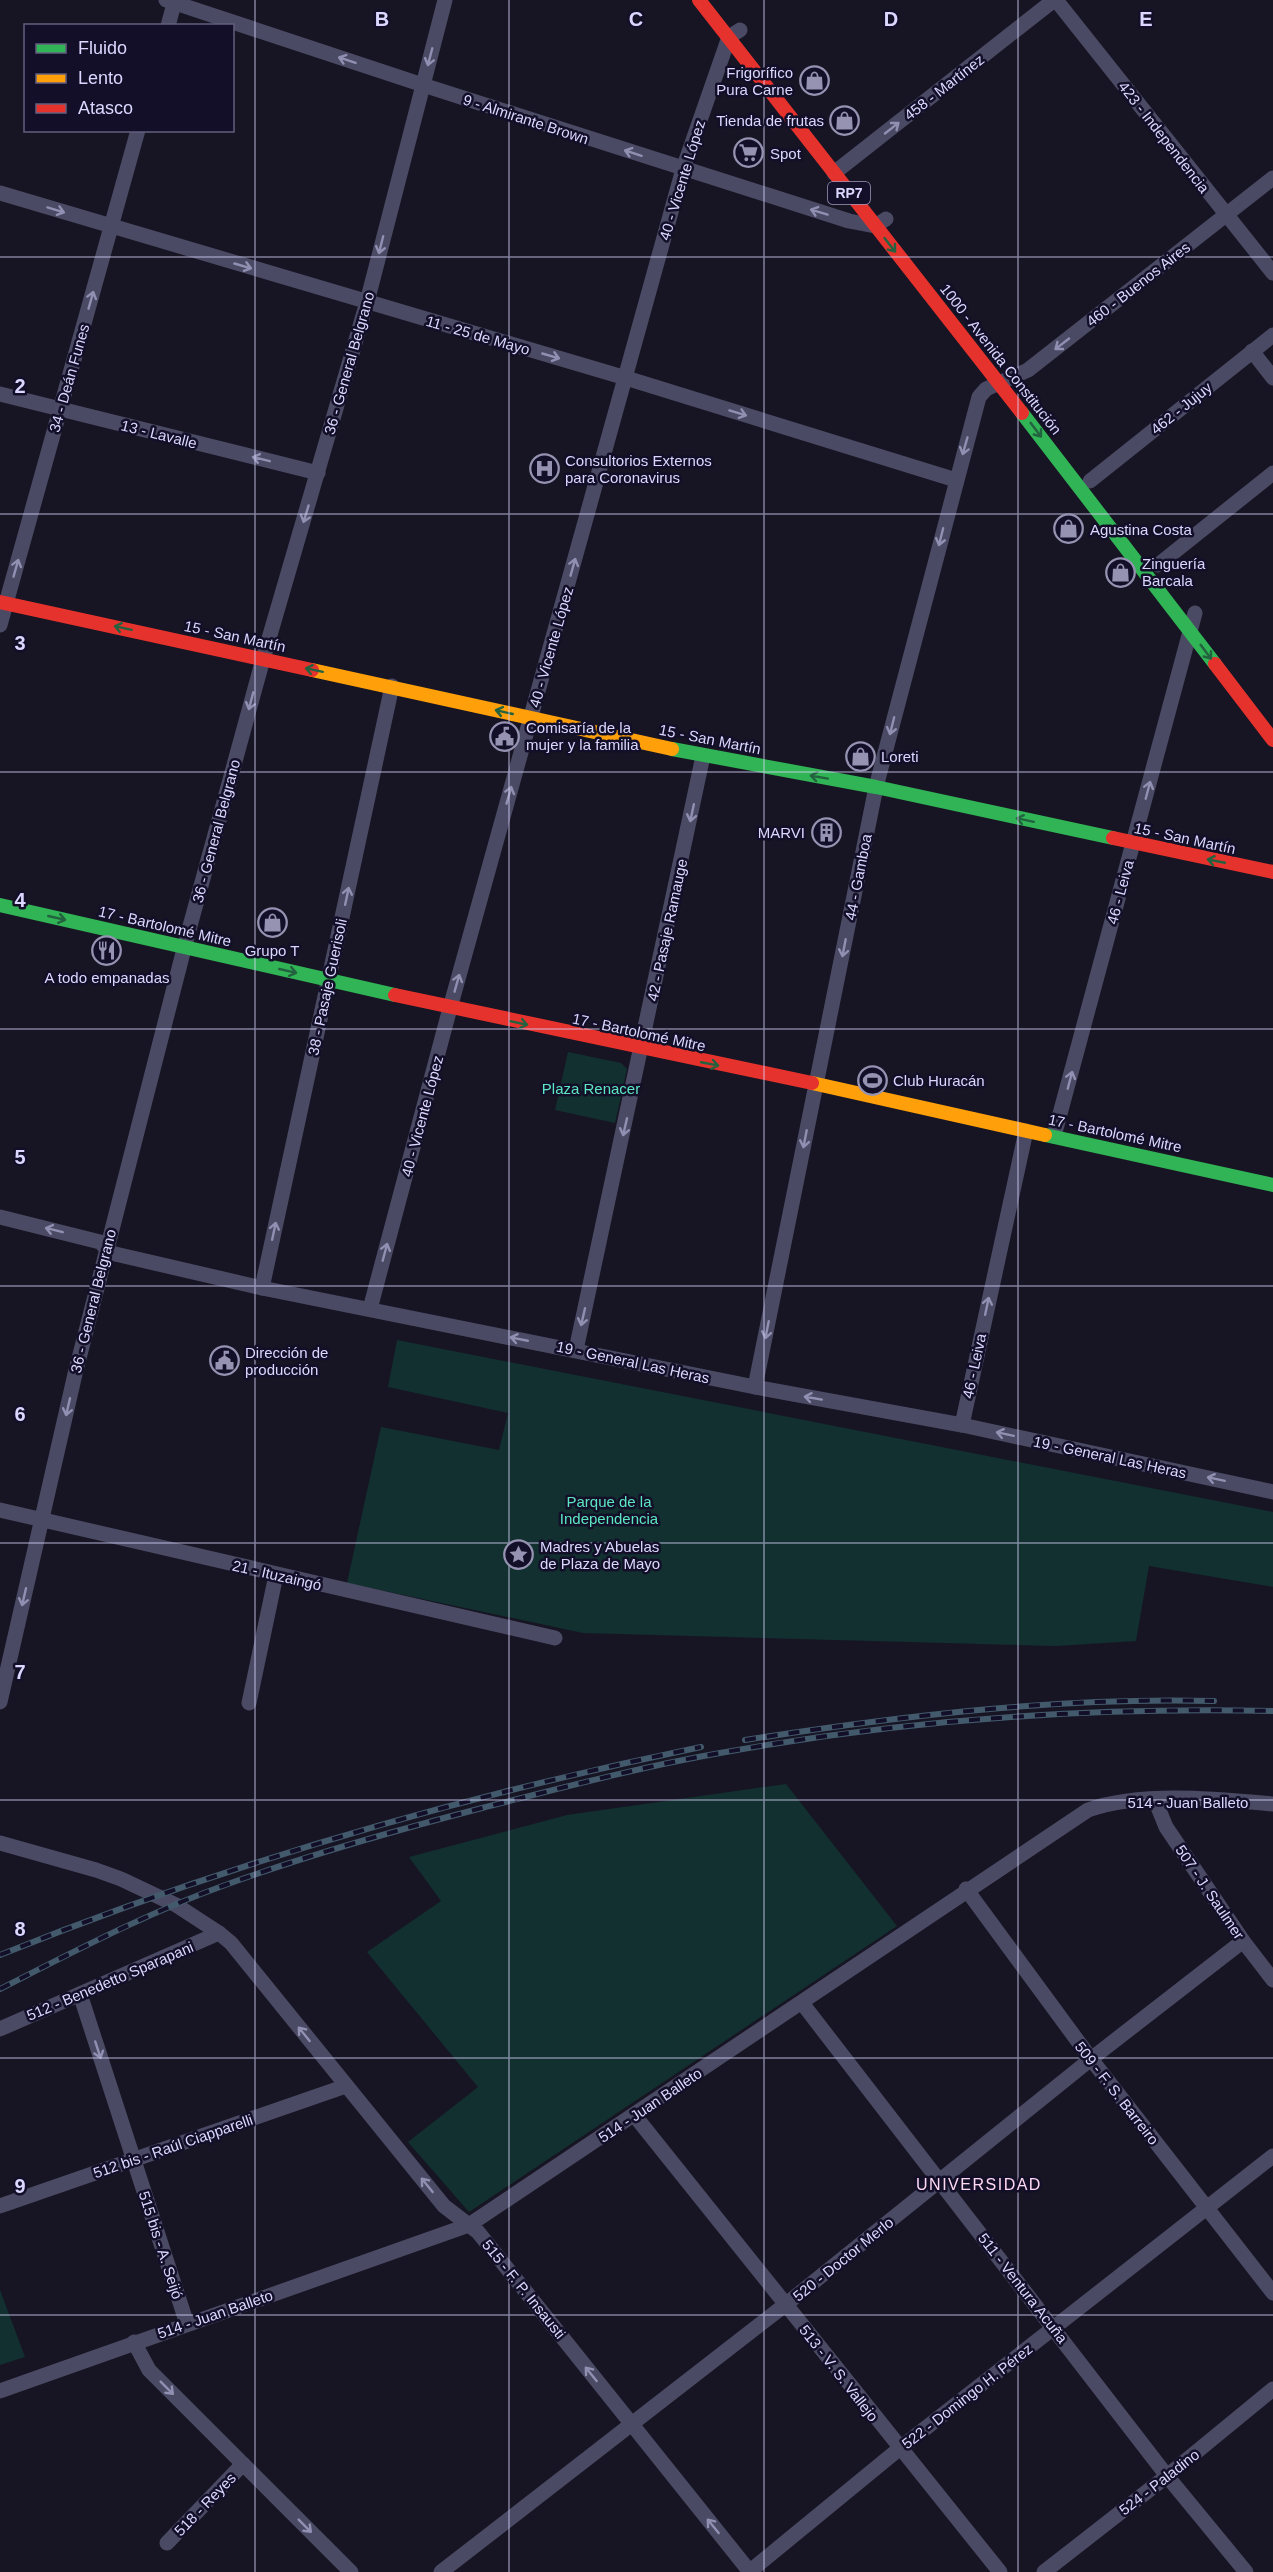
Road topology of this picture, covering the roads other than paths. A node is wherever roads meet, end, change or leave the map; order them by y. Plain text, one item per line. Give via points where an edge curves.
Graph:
1 (445, 0) edge
2 (699, 0) edge
3 (716, 0) edge
4 (1055, 0) edge
5 (172, 1) edge
6 (168, 24) edge
7 (735, 34) junction
8 (423, 86) junction
9 (137, 132) edge
10 (683, 169) junction
11 (840, 169) junction
12 (1273, 178) edge
13 (0, 193) edge
14 (1225, 216) junction
15 (881, 222) junction
16 (111, 227) junction
17 (1273, 273) edge
18 (367, 302) junction
19 (1273, 335) edge
20 (1252, 351) junction
21 (627, 378) junction
22 (1273, 378) edge
23 (1007, 382) junction
24 (0, 394) edge
25 (61, 409) junction
26 (318, 473) junction
27 (1273, 473) edge
28 (956, 480) junction
29 (1090, 481) junction
30 (1131, 531) dead end
31 (1158, 565) dead end
32 (3, 602) edge
33 (1192, 609) joint
34 (0, 625) edge
35 (1190, 632) junction
36 (263, 658) junction
37 (392, 686) junction
38 (531, 718) junction
39 (1273, 718) edge
40 (1273, 741) edge
41 (704, 756) junction
42 (876, 788) junction
43 (1133, 844) junction
44 (1273, 872) edge
45 (0, 905) edge
46 (185, 947) junction
47 (329, 981) junction
48 (450, 1008) junction
49 (642, 1050) junction
50 (816, 1084) junction
51 (1026, 1131) junction
52 (1054, 1136) junction
53 (1273, 1185) edge
54 (0, 1217) edge
55 (106, 1248) junction
56 (262, 1288) junction
57 (370, 1309) junction
58 (576, 1350) junction
59 (755, 1388) junction
60 (962, 1425) junction
61 (1273, 1492) edge
62 (0, 1510) edge
63 (42, 1521) junction
64 (276, 1575) junction
65 (555, 1638) dead end
66 (0, 1702) edge
67 (249, 1702) dead end
68 (1155, 1800) junction
69 (1273, 1804) edge
70 (0, 1843) edge
71 (966, 1889) junction
72 (219, 1933) junction
73 (1243, 1941) junction
74 (1273, 1980) edge
75 (80, 1994) junction
76 (802, 2003) junction
77 (0, 2029) edge
78 (1091, 2059) junction
79 (346, 2085) junction
80 (635, 2116) junction
81 (1273, 2156) edge
82 (134, 2161) junction
83 (940, 2181) junction
84 (0, 2206) edge
85 (1208, 2210) junction
86 (469, 2225) junction
87 (1273, 2293) edge
88 (785, 2305) junction
89 (188, 2324) junction
90 (1053, 2328) junction
91 (134, 2342) junction
92 (1273, 2389) edge
93 (0, 2391) edge
94 (631, 2423) junction
95 (899, 2449) junction
96 (243, 2464) junction
97 (1167, 2476) junction
98 (166, 2543) dead end
99 (351, 2572) edge
100 (441, 2572) edge
101 (750, 2572) edge
102 (999, 2572) edge
103 (1044, 2572) edge
104 (1246, 2572) edge

1 -> 8 street, 36 - General Belgrano
2 - 7 street, 1000 - Avenida Constitución / RP7
3 - 7 street, 1000 - Avenida Constitución / RP7
11 -> 4 street, 458 - Martínez
4 - 14 street, 423 - Independencia
5 - 6 street
8 -> 5 street, 9 - Almirante Brown
7 - 10 street, 40 - Vicente López
7 - 11 street, 1000 - Avenida Constitución / RP7
10 -> 8 street, 9 - Almirante Brown
8 -> 18 street, 36 - General Belgrano
9 - 16 street, 34 - Deán Funes
15 -> 10 street, 9 - Almirante Brown via 849,221
10 - 21 street, 40 - Vicente López
11 - 15 street, 1000 - Avenida Constitución / RP7
12 - 14 street, 460 - Buenos Aires
13 -> 16 street, 11 - 25 de Mayo
14 - 17 street, 423 - Independencia
14 -> 23 street, 460 - Buenos Aires via 1028,370
15 - 23 street, 1000 - Avenida Constitución / RP7
16 -> 18 street, 11 - 25 de Mayo
25 -> 16 street, 34 - Deán Funes
18 -> 21 street, 11 - 25 de Mayo
18 - 26 street, 36 - General Belgrano
19 - 20 street, 462 - Jujuy
20 - 22 street
20 - 29 street, 462 - Jujuy
21 -> 28 street, 11 - 25 de Mayo
38 -> 21 street, 40 - Vicente López
23 -> 28 street, 44 - Gamboa via 986,389 979,397
23 - 29 street, 1000 - Avenida Constitución / RP7
23 -> 35 street, 1000 - Avenida Constitución / RP7
24 - 25 street, 13 - Lavalle
26 -> 25 street, 13 - Lavalle
32 -> 25 street, 34 - Deán Funes
26 -> 36 street, 36 - General Belgrano
27 - 31 street
28 -> 42 street, 44 - Gamboa
29 - 30 street, 1000 - Avenida Constitución / RP7
32 - 34 street, 34 - Deán Funes
36 -> 32 street, 15 - San Martín
33 - 35 street, 46 - Leiva
33 - 39 street
35 -> 40 street, 1000 - Avenida Constitución / RP7
43 -> 35 street, 46 - Leiva
37 -> 36 street, 15 - San Martín
36 -> 46 street, 36 - General Belgrano
38 -> 37 street, 15 - San Martín
47 -> 37 street, 38 - Pasaje Guerisoli
38 - 41 street, 15 - San Martín
48 -> 38 street, 40 - Vicente López
42 -> 41 street, 15 - San Martín
41 -> 49 street, 42 - Pasaje Ramauge
43 -> 42 street, 15 - San Martín
42 -> 50 street, 44 - Gamboa
44 -> 43 street, 15 - San Martín
52 -> 43 street, 46 - Leiva
45 -> 46 street, 17 - Bartolomé Mitre
46 -> 47 street, 17 - Bartolomé Mitre
46 - 55 street, 36 - General Belgrano
47 - 48 street, 17 - Bartolomé Mitre
56 -> 47 street, 38 - Pasaje Guerisoli
48 -> 49 street, 17 - Bartolomé Mitre
57 -> 48 street, 40 - Vicente López
49 -> 50 street, 17 - Bartolomé Mitre
49 -> 58 street, 42 - Pasaje Ramauge
50 - 51 street, 17 - Bartolomé Mitre
50 -> 59 street, 44 - Gamboa
51 - 52 street, 17 - Bartolomé Mitre
60 -> 51 street, 46 - Leiva
52 - 53 street, 17 - Bartolomé Mitre
55 -> 54 street, 19 - General Las Heras via 100,1242
55 - 56 street, 19 - General Las Heras via 111,1253
55 -> 63 street, 36 - General Belgrano
56 - 57 street, 19 - General Las Heras
58 -> 57 street, 19 - General Las Heras
58 - 59 street, 19 - General Las Heras
60 -> 59 street, 19 - General Las Heras
61 -> 60 street, 19 - General Las Heras
62 - 63 street, 21 - Ituzaingó
63 - 64 street, 21 - Ituzaingó
63 -> 66 street, 36 - General Belgrano
64 - 65 street, 21 - Ituzaingó
64 - 67 street
68 - 69 street, 514 - Juan Balleto
68 - 71 street, 514 - Juan Balleto via 1115,1802 1088,1810
68 - 73 street, 507 - J. Saulmer via 1166,1827
70 - 72 street, 515 - F. P. Insausti via 121,1879 176,1905
71 - 76 street, 514 - Juan Balleto
71 - 78 street, 509 - F. S. Barreiro
72 - 75 street, 512 - Benedetto Sparapani
79 -> 72 street, 515 - F. P. Insausti
73 - 74 street, 507 - J. Saulmer
73 - 78 street, 520 - Doctor Merlo
75 - 77 street, 512 - Benedetto Sparapani
75 -> 82 street, 515 bis - A. Seijó
76 - 80 street, 514 - Juan Balleto
76 - 83 street, 511 - Ventura Acuña
78 - 83 street, 520 - Doctor Merlo
78 - 85 street, 509 - F. S. Barreiro
79 - 82 street, 512 bis - Raúl Ciapparelli
86 -> 79 street, 515 - F. P. Insausti via 444,2206
80 - 86 street, 514 - Juan Balleto
80 - 88 street, 513 - V. S. Vallejo
81 - 85 street, 522 - Domingo H. Pérez
82 - 84 street, 512 bis - Raúl Ciapparelli
82 - 89 street, 515 bis - A. Seijó
83 - 88 street, 520 - Doctor Merlo
83 - 90 street, 511 - Ventura Acuña
85 - 87 street, 509 - F. S. Barreiro
85 - 90 street, 522 - Domingo H. Pérez
86 - 89 street, 514 - Juan Balleto
94 -> 86 street, 515 - F. P. Insausti
88 - 94 street, 520 - Doctor Merlo
88 - 95 street, 513 - V. S. Vallejo
89 - 91 street, 514 - Juan Balleto
90 - 95 street, 522 - Domingo H. Pérez
90 - 97 street, 511 - Ventura Acuña
91 - 93 street, 514 - Juan Balleto
91 -> 96 street via 150,2370
92 - 97 street, 524 - Paladino
94 - 100 street, 520 - Doctor Merlo
101 -> 94 street, 515 - F. P. Insausti
95 - 101 street, 522 - Domingo H. Pérez
95 - 102 street, 513 - V. S. Vallejo
96 - 98 street, 518 - Reyes
96 -> 99 street
97 - 103 street, 524 - Paladino
97 - 104 street, 511 - Ventura Acuña

